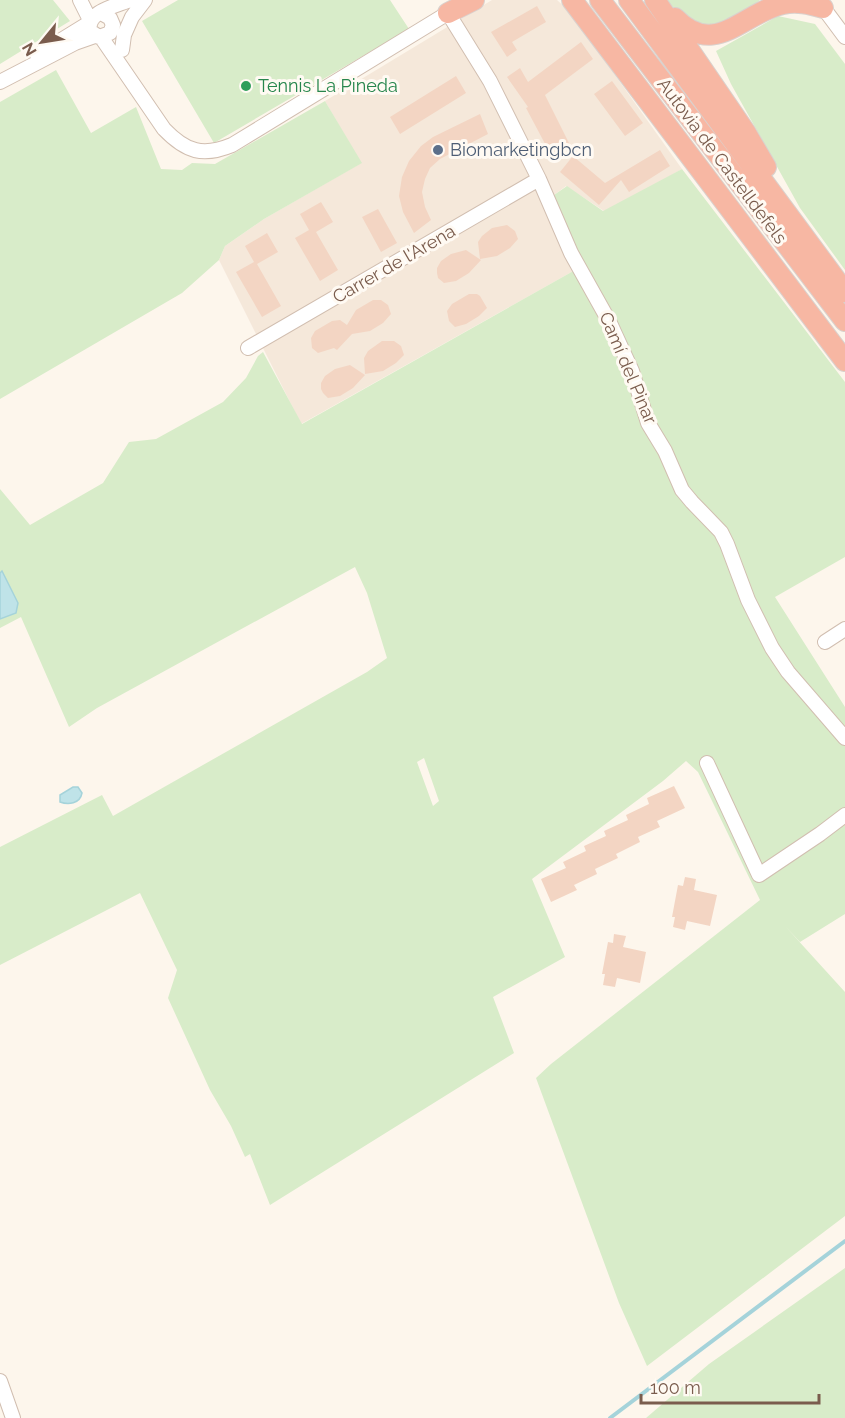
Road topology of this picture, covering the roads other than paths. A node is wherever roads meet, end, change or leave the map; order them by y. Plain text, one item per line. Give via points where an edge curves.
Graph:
1 (80, 0) edge
2 (130, 0) edge
3 (140, 0) edge
4 (145, 0) edge
5 (474, 0) edge
6 (600, 0) edge
7 (629, 0) edge
8 (655, 0) edge
9 (660, 0) edge
10 (573, 3) edge
11 (821, 4) edge
12 (454, 7) edge
13 (765, 7) edge
14 (112, 25) junction
15 (95, 26) junction
16 (845, 37) edge
17 (122, 50) junction
18 (132, 80) junction
19 (0, 81) edge
20 (540, 179) junction
21 (807, 240) junction
22 (845, 292) edge
23 (845, 321) edge
24 (248, 348) dead end
25 (845, 361) edge
26 (845, 629) edge
27 (825, 642) dead end
28 (845, 738) edge
29 (707, 763) dead end
30 (845, 815) edge
31 (0, 1381) edge
32 (13, 1418) edge

1 - 15 street
2 - 15 street
3 - 14 street
4 - 17 street via 132,17
5 - 12 highway
6 - 23 highway, Autovia de Castelldefels
7 - 21 highway, Autovia de Castelldefels
8 - 21 highway via 746,133
9 - 13 highway via 686,29 708,35 725,32
10 - 25 highway
11 - 13 highway via 798,2
11 - 16 street
12 - 18 street via 219,151 204,152 175,141 153,116
12 - 20 street, Camí del Pinar
14 - 15 street via 108,16
14 - 17 street
15 - 18 street
15 - 19 street
17 - 18 street
20 - 24 street, Carrer de l'Arena
20 - 28 street, Camí del Pinar via 570,253 624,352 648,423 682,490 728,544 748,600 772,648
21 - 22 highway, Autovia de Castelldefels
26 - 27 street
29 - 30 street via 759,875
31 - 32 street

